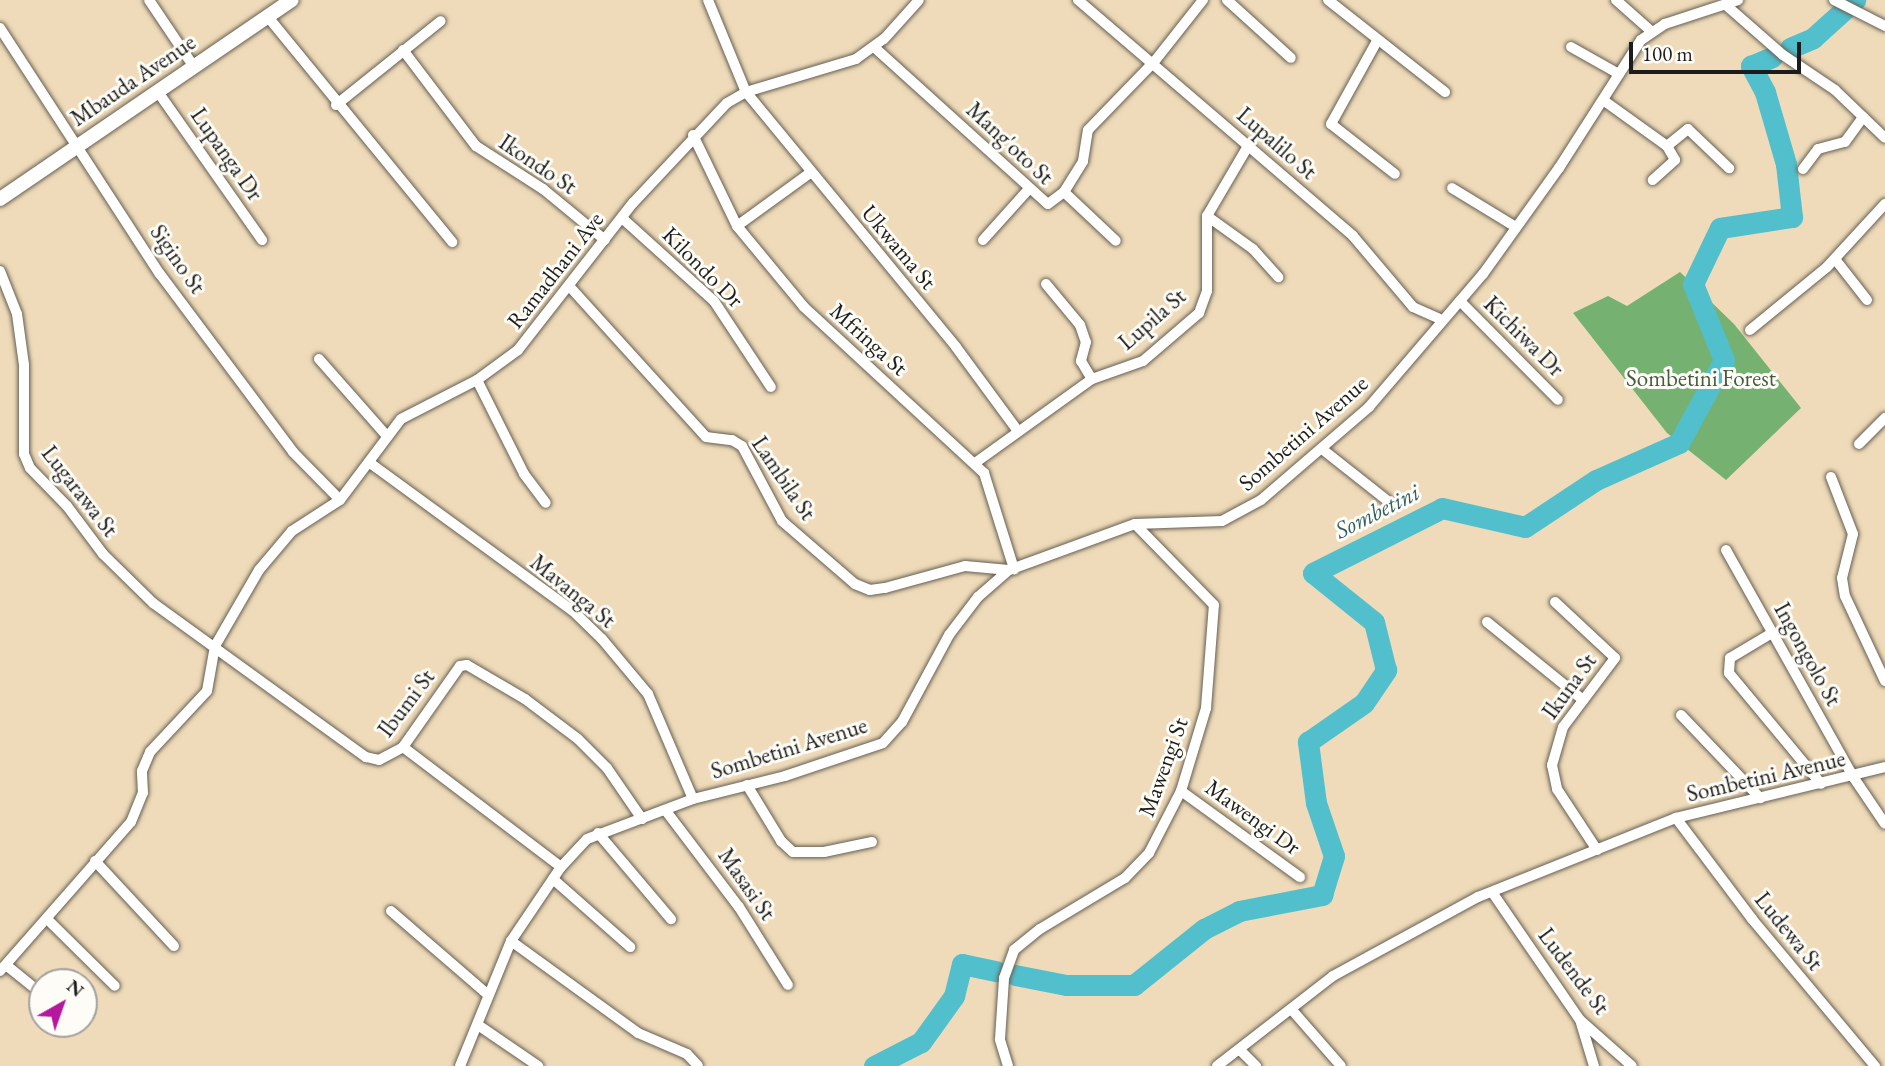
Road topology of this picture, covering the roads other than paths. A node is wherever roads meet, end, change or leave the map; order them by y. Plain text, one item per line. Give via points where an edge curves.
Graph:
1 (149, 0) edge
2 (292, 0) edge
3 (708, 0) edge
4 (919, 0) edge
5 (1078, 0) edge
6 (1203, 0) edge
7 (1227, 0) edge
8 (1328, 0) edge
9 (1616, 0) edge
10 (1738, 0) edge
11 (1834, 0) edge
12 (1727, 6) junction
13 (268, 17) junction
14 (441, 21) dead end
15 (1885, 26) edge
16 (0, 29) edge
17 (1651, 31) junction
18 (1377, 41) junction
19 (874, 47) junction
20 (1571, 47) dead end
21 (403, 50) junction
22 (1291, 58) dead end
23 (1154, 62) junction
24 (194, 67) junction
25 (1619, 74) junction
26 (158, 92) junction
27 (746, 92) junction
28 (1445, 92) dead end
29 (1603, 100) junction
30 (336, 105) junction
31 (1863, 117) junction
32 (693, 135) junction
33 (1885, 138) edge
34 (75, 146) junction
35 (1248, 146) junction
36 (1667, 146) junction
37 (1728, 168) dead end
38 (1804, 169) dead end
39 (810, 173) junction
40 (1395, 174) dead end
41 (1653, 180) dead end
42 (1452, 188) dead end
43 (1028, 190) junction
44 (1064, 192) junction
45 (0, 199) edge
46 (1884, 207) edge
47 (1207, 216) junction
48 (622, 218) junction
49 (737, 226) junction
50 (1516, 227) junction
51 (262, 240) dead end
52 (605, 240) junction
53 (983, 240) dead end
54 (1116, 241) dead end
55 (452, 242) dead end
56 (1835, 259) junction
57 (0, 271) edge
58 (1278, 277) dead end
59 (1046, 284) dead end
60 (570, 287) junction
61 (1867, 300) dead end
62 (1460, 301) junction
63 (1442, 320) junction
64 (1750, 330) dead end
65 (319, 359) dead end
66 (1092, 379) junction
67 (477, 380) junction
68 (771, 387) dead end
69 (1558, 400) dead end
70 (1885, 418) edge
71 (1018, 431) junction
72 (387, 436) junction
73 (1859, 444) dead end
74 (1322, 449) junction
75 (370, 463) junction
76 (975, 463) junction
77 (1831, 477) dead end
78 (340, 500) junction
79 (546, 503) dead end
80 (1393, 505) dead end
81 (1135, 523) junction
82 (1726, 550) dead end
83 (1012, 569) junction
84 (1555, 602) dead end
85 (1488, 622) dead end
86 (1772, 633) junction
87 (215, 646) junction
88 (1885, 681) edge
89 (1583, 700) junction
90 (1681, 715) dead end
91 (403, 747) junction
92 (1885, 767) edge
93 (1854, 778) junction
94 (1821, 784) junction
95 (747, 785) junction
96 (1181, 791) junction
97 (1760, 798) junction
98 (693, 799) junction
99 (666, 811) junction
100 (1676, 818) junction
101 (642, 819) junction
102 (1885, 824) edge
103 (598, 833) junction
104 (872, 842) dead end
105 (1597, 850) junction
106 (95, 861) junction
107 (561, 866) junction
108 (1300, 877) dead end
109 (553, 879) junction
110 (1492, 892) junction
111 (391, 911) dead end
112 (47, 919) junction
113 (671, 919) dead end
114 (511, 941) junction
115 (174, 946) dead end
116 (630, 947) dead end
117 (3, 968) edge
118 (28, 984) edge
119 (788, 985) dead end
120 (115, 986) dead end
121 (487, 994) junction
122 (1292, 1010) junction
123 (1580, 1020) junction
124 (478, 1025) junction
125 (1240, 1050) junction
126 (460, 1066) edge
127 (538, 1066) edge
128 (698, 1066) edge
129 (1008, 1066) edge
130 (1217, 1066) edge
131 (1256, 1066) edge
132 (1341, 1066) edge
133 (1594, 1066) edge
134 (1632, 1066) edge
135 (1875, 1066) edge

1 - 24 street
2 - 13 street, Mbauda Avenue
3 - 27 street, Ukwama St
4 - 19 street, Ramadhani Ave
5 - 23 street, Lupalilo St
6 - 23 street, Mang'oto St
7 - 22 street
8 - 18 street
9 - 17 street
10 - 12 street
11 - 15 street
12 - 17 street
12 - 31 street
13 - 24 street, Mbauda Avenue
13 - 30 street
14 - 21 street
16 - 34 street, Sigino St
17 - 25 street, Sombetini Avenue
18 - 28 street
18 - 40 street via 1331,124
19 - 27 street, Ramadhani Ave via 842,65
19 - 43 street, Mang'oto St
20 - 25 street
21 - 30 street
21 - 52 street, Ikondo St via 475,146 543,189
23 - 35 street, Lupalilo St
23 - 44 street, Mang'oto St via 1088,130 1086,154
24 - 26 street, Mbauda Avenue
25 - 29 street, Sombetini Avenue
26 - 34 street, Mbauda Avenue
26 - 51 street, Lupanga Dr
27 - 32 street, Ramadhani Ave
27 - 39 street, Ukwama St
29 - 36 street
29 - 50 street, Sombetini Avenue
30 - 55 street
31 - 33 street
31 - 38 street via 1845,142 1818,149
32 - 48 street, Ramadhani Ave
32 - 49 street, Mfringa St
34 - 45 street, Mbauda Avenue
34 - 78 street, Sigino St via 160,274 293,452
35 - 47 street
35 - 63 street, Lupalilo St via 1353,236 1413,307
36 - 37 street via 1688,129
36 - 41 street via 1675,160
39 - 49 street
39 - 71 street, Ukwama St via 956,347
42 - 50 street
43 - 44 street, Mang'oto St via 1048,204
43 - 53 street
44 - 54 street
46 - 56 street
47 - 58 street via 1253,249
47 - 66 street, Lupila St via 1203,307 1143,361
48 - 52 street, Ramadhani Ave
48 - 68 street, Kilondo Dr via 714,301
49 - 76 street, Mfringa St via 821,325
50 - 62 street, Sombetini Avenue
52 - 60 street, Ramadhani Ave
56 - 61 street
56 - 64 street
57 - 87 street, Lugarawa St via 18,314 24,365 24,454 30,468 125,577
59 - 66 street via 1080,325 1086,342 1081,361
60 - 67 street, Ramadhani Ave via 529,339
60 - 83 street, Lambila St via 706,437 733,440 742,446 782,521 855,584 870,590 885,588 965,566
62 - 63 street, Sombetini Avenue
62 - 69 street, Kichiwa Dr
63 - 74 street, Sombetini Avenue via 1369,407
65 - 72 street
66 - 71 street, Lupila St
67 - 72 street, Ramadhani Ave via 413,411
67 - 79 street via 524,474
70 - 73 street
71 - 76 street, Lupila St
72 - 75 street, Ramadhani Ave
74 - 80 street
74 - 81 street, Sombetini Avenue via 1261,500 1222,521
75 - 78 street, Ramadhani Ave
75 - 98 street, Mavanga St via 573,611 603,639 648,694
76 - 83 street, Mfringa St via 992,491
77 - 88 street via 1853,534 1842,578 1845,596
78 - 87 street, Ramadhani Ave via 299,525 276,548
81 - 83 street, Sombetini Avenue
81 - 96 street, Mawengi St via 1209,597 1216,615 1206,708
82 - 86 street, Ingongolo St
83 - 95 street, Sombetini Avenue via 978,597 949,635 891,737 855,755
84 - 89 street, Ikuna St via 1615,658
85 - 89 street
86 - 93 street, Ingongolo St
86 - 94 street via 1730,658 1730,673
87 - 91 street, Ibumi St via 366,757 379,760
87 - 106 street, Ramadhani Ave via 207,691 155,744 142,771 138,811
89 - 105 street, Ikuna St via 1560,734 1552,765 1558,789
90 - 97 street
91 - 101 street, Ibumi St via 460,666 467,665 525,699 587,746
91 - 107 street
92 - 93 street, Sombetini Avenue
93 - 94 street, Sombetini Avenue
93 - 102 street, Ingongolo St
94 - 97 street, Sombetini Avenue
95 - 98 street, Sombetini Avenue
95 - 104 street via 781,841 793,852 824,852
96 - 108 street, Mawengi Dr
96 - 129 street, Mawengi St via 1170,820 1134,870 1014,950 1004,978 1000,1039
97 - 100 street, Sombetini Avenue
98 - 99 street, Sombetini Avenue
99 - 101 street, Sombetini Avenue
99 - 119 street, Masasi St via 726,889
100 - 105 street, Sombetini Avenue
100 - 135 street, Ludewa St via 1752,919
101 - 103 street, Sombetini Avenue
103 - 107 street, Sombetini Avenue
103 - 113 street
105 - 110 street, Sombetini Avenue
106 - 112 street, Ramadhani Ave
106 - 115 street
107 - 109 street, Sombetini Avenue
109 - 114 street, Sombetini Avenue
109 - 116 street
110 - 122 street, Sombetini Avenue via 1402,935 1333,976
110 - 123 street, Ludende St
111 - 121 street
112 - 117 street, Ramadhani Ave
112 - 120 street
114 - 121 street, Sombetini Avenue
114 - 128 street via 638,1033 687,1054
117 - 118 street
121 - 124 street, Sombetini Avenue
122 - 125 street, Sombetini Avenue
122 - 132 street
123 - 133 street
123 - 134 street, Ludende St
124 - 126 street, Sombetini Avenue
124 - 127 street
125 - 130 street, Sombetini Avenue
125 - 131 street

